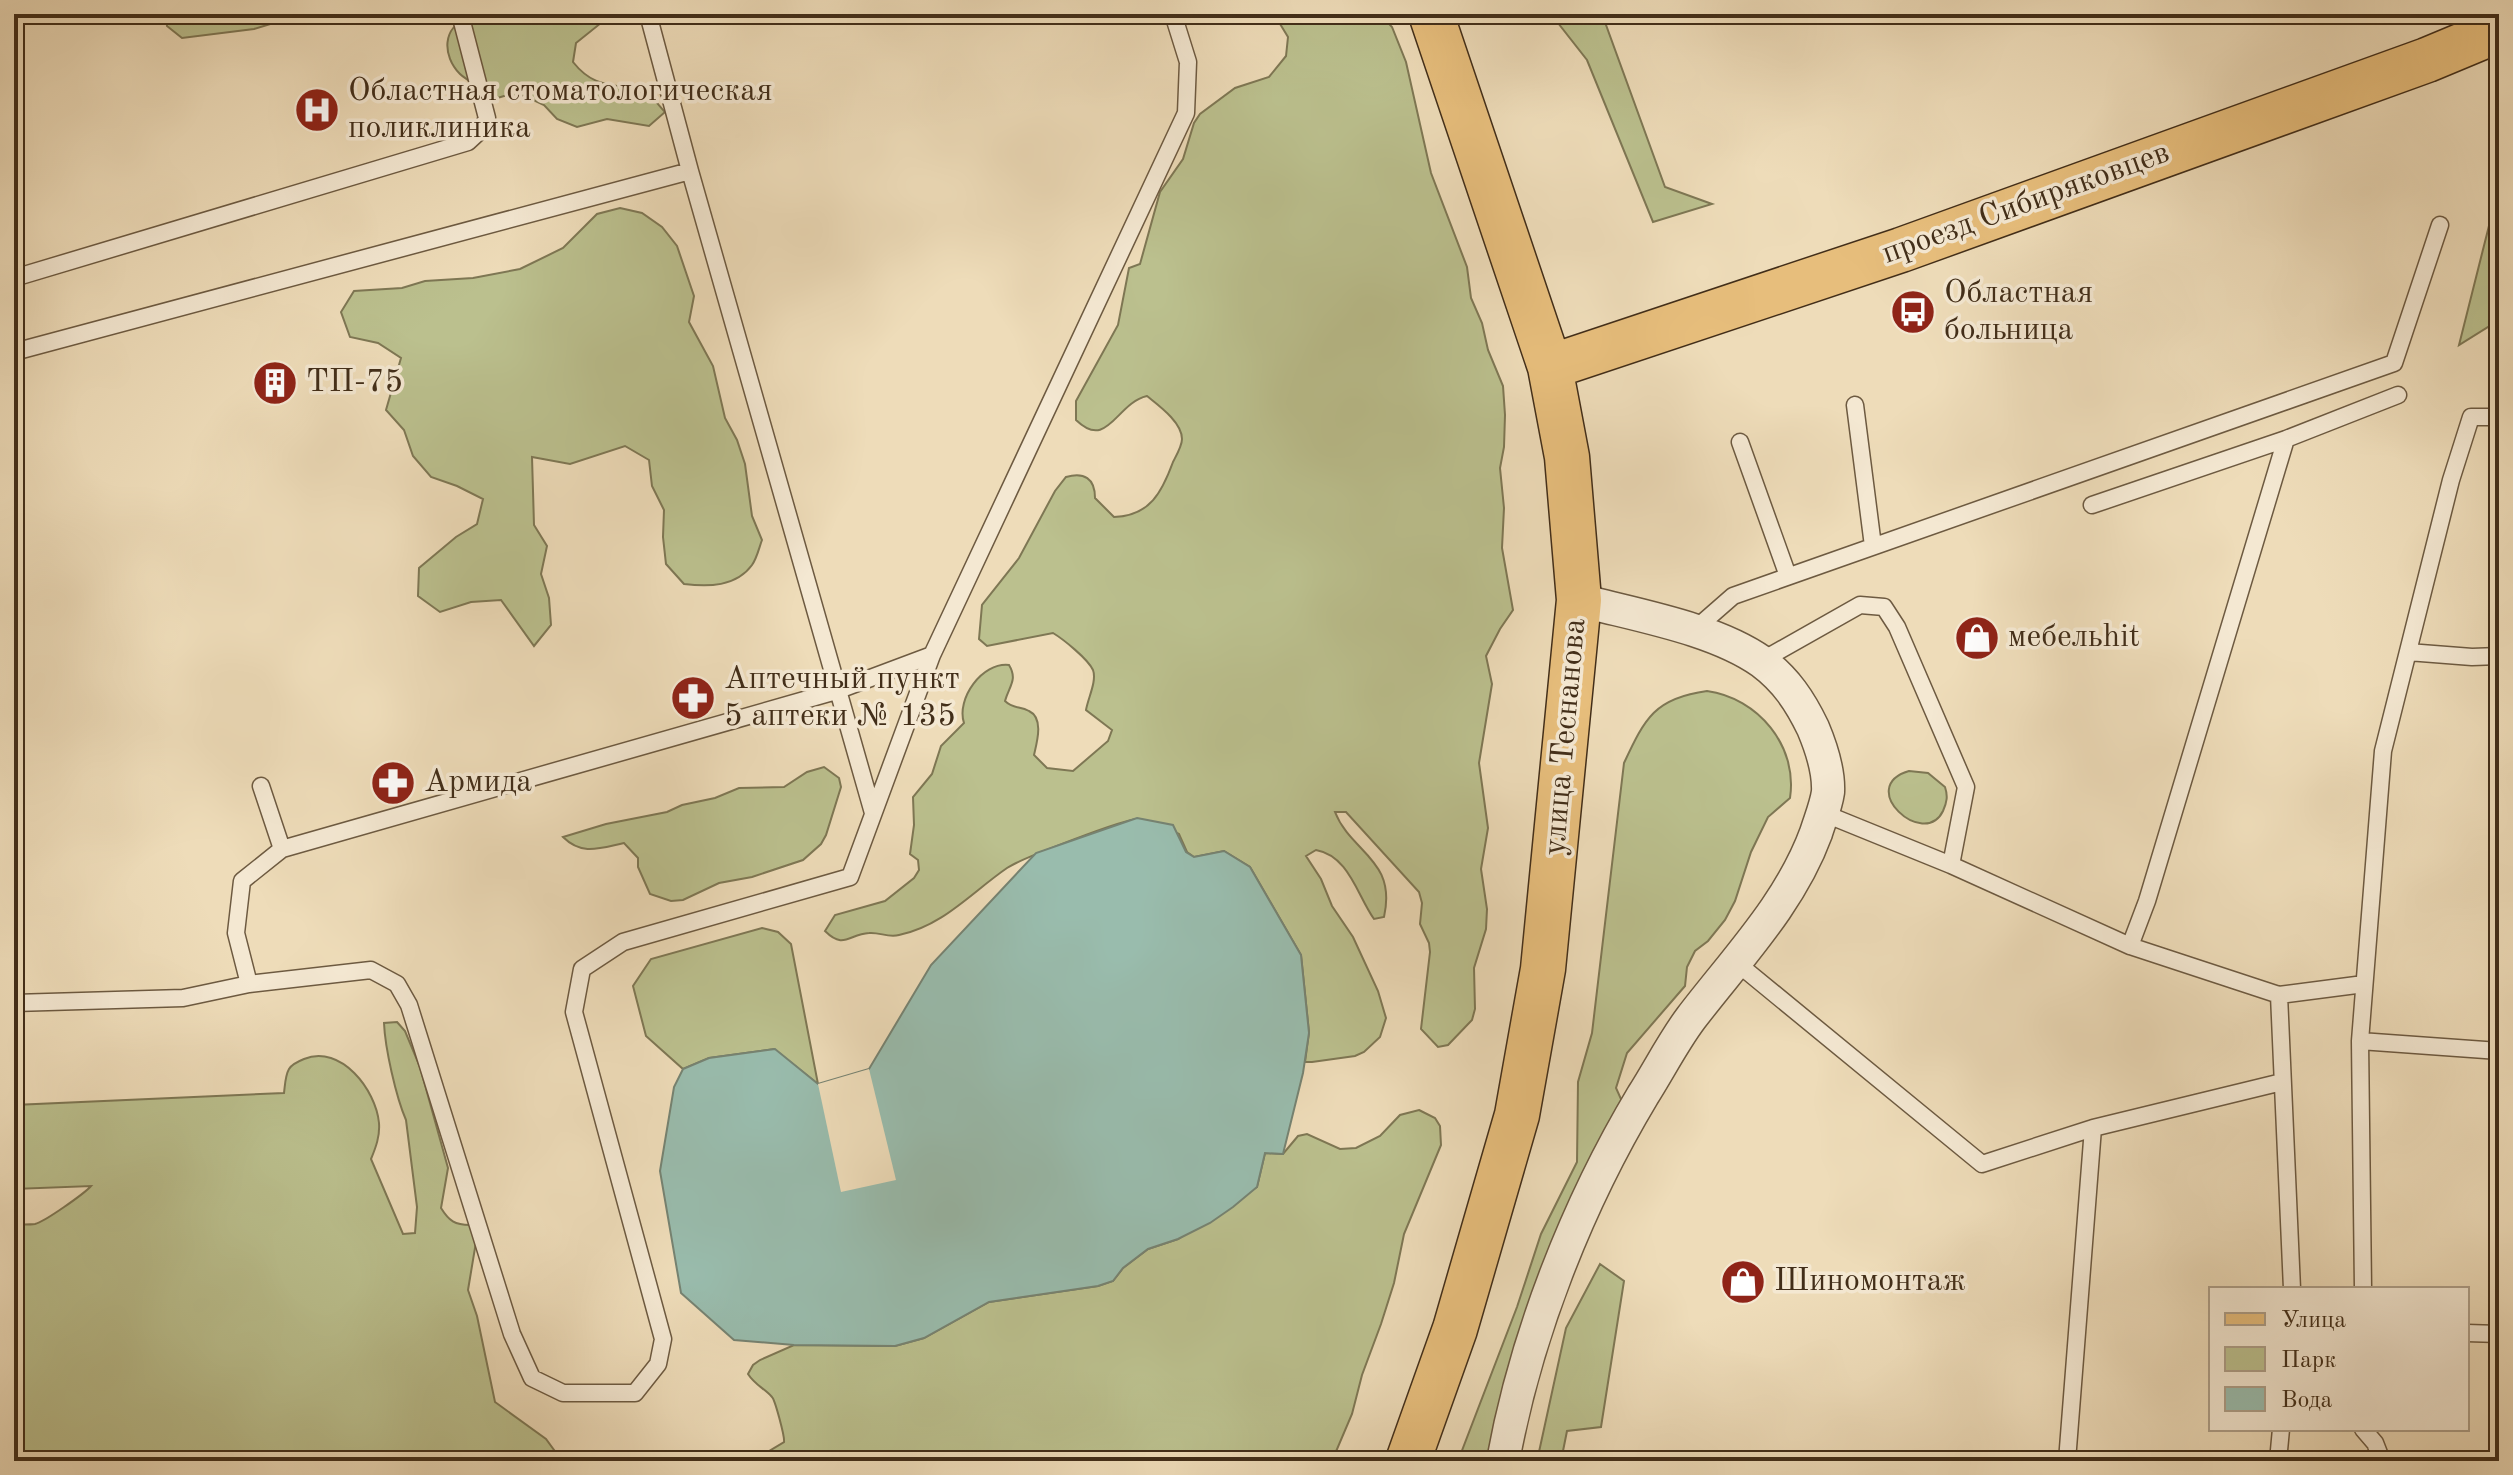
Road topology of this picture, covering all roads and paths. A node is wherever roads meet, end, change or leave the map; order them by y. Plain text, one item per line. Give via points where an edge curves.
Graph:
1 (460, 14) edge
2 (648, 14) edge
3 (1173, 14) edge
4 (1431, 14) edge
5 (2499, 30) edge
6 (690, 171) junction
7 (2440, 225) dead end
8 (14, 278) edge
9 (14, 352) edge
10 (1550, 367) junction
11 (2398, 395) dead end
12 (1855, 405) dead end
13 (2499, 417) edge
14 (2286, 439) junction
15 (1740, 442) dead end
16 (2092, 505) dead end
17 (1873, 546) junction
18 (1788, 576) junction
19 (1579, 600) junction
20 (1693, 631) junction
21 (2408, 652) junction
22 (932, 655) junction
23 (2499, 656) edge
24 (1761, 661) junction
25 (836, 691) junction
26 (261, 786) dead end
27 (873, 813) junction
28 (1823, 813) junction
29 (282, 849) junction
30 (1951, 865) junction
31 (2130, 946) junction
32 (1737, 963) junction
33 (249, 984) junction
34 (2364, 984) junction
35 (2279, 995) junction
36 (14, 1003) edge
37 (2360, 1041) junction
38 (2499, 1051) edge
39 (2282, 1082) junction
40 (2093, 1128) junction
41 (2292, 1287) edge
42 (2363, 1287) edge
43 (2469, 1333) edge
44 (2499, 1334) edge
45 (2281, 1431) edge
46 (2365, 1431) edge
47 (1408, 1461) edge
48 (1503, 1461) edge
49 (2067, 1461) edge
50 (2278, 1461) edge
51 (2382, 1461) edge

1 - 8 lane via 487,118 468,142
2 - 6 lane
3 - 22 lane via 1188,62 1186,113
4 - 10 main road, улица Теснанова
5 - 10 main road, проезд Сибиряковцев via 1901,250
6 - 9 lane
6 - 25 lane
7 - 17 lane via 2394,363
10 - 19 main road, улица Теснанова via 1567,457
11 - 14 lane
12 - 17 lane
13 - 21 lane via 2471,417
14 - 16 lane
14 - 31 lane
15 - 18 lane
17 - 18 lane
18 - 20 lane via 1733,596
19 - 20 street
19 - 47 main road, улица Теснанова via 1543,969 1517,1115 1455,1329
20 - 24 street
21 - 23 lane
21 - 34 lane via 2383,751
22 - 25 lane
22 - 27 lane
24 - 28 street via 1795,693 1820,743 1828,784
24 - 30 lane via 1860,605 1884,607 1966,787
25 - 27 lane
25 - 29 lane
26 - 29 lane
27 - 33 lane via 850,877 623,942 582,969 574,1012 663,1339 658,1364 635,1393 563,1393 532,1378 512,1334 409,1005 397,984 371,970
28 - 30 lane
28 - 32 street via 1796,876
29 - 33 lane via 242,881 236,933
30 - 31 lane
31 - 35 lane
32 - 40 lane via 1982,1164
32 - 48 street via 1690,1019 1641,1099 1574,1228 1514,1400
33 - 36 lane via 183,998
34 - 35 lane
34 - 37 lane
35 - 39 lane
37 - 38 lane
37 - 42 lane
39 - 40 lane
39 - 41 lane
40 - 49 lane
43 - 44 lane
45 - 50 lane
46 - 51 lane

